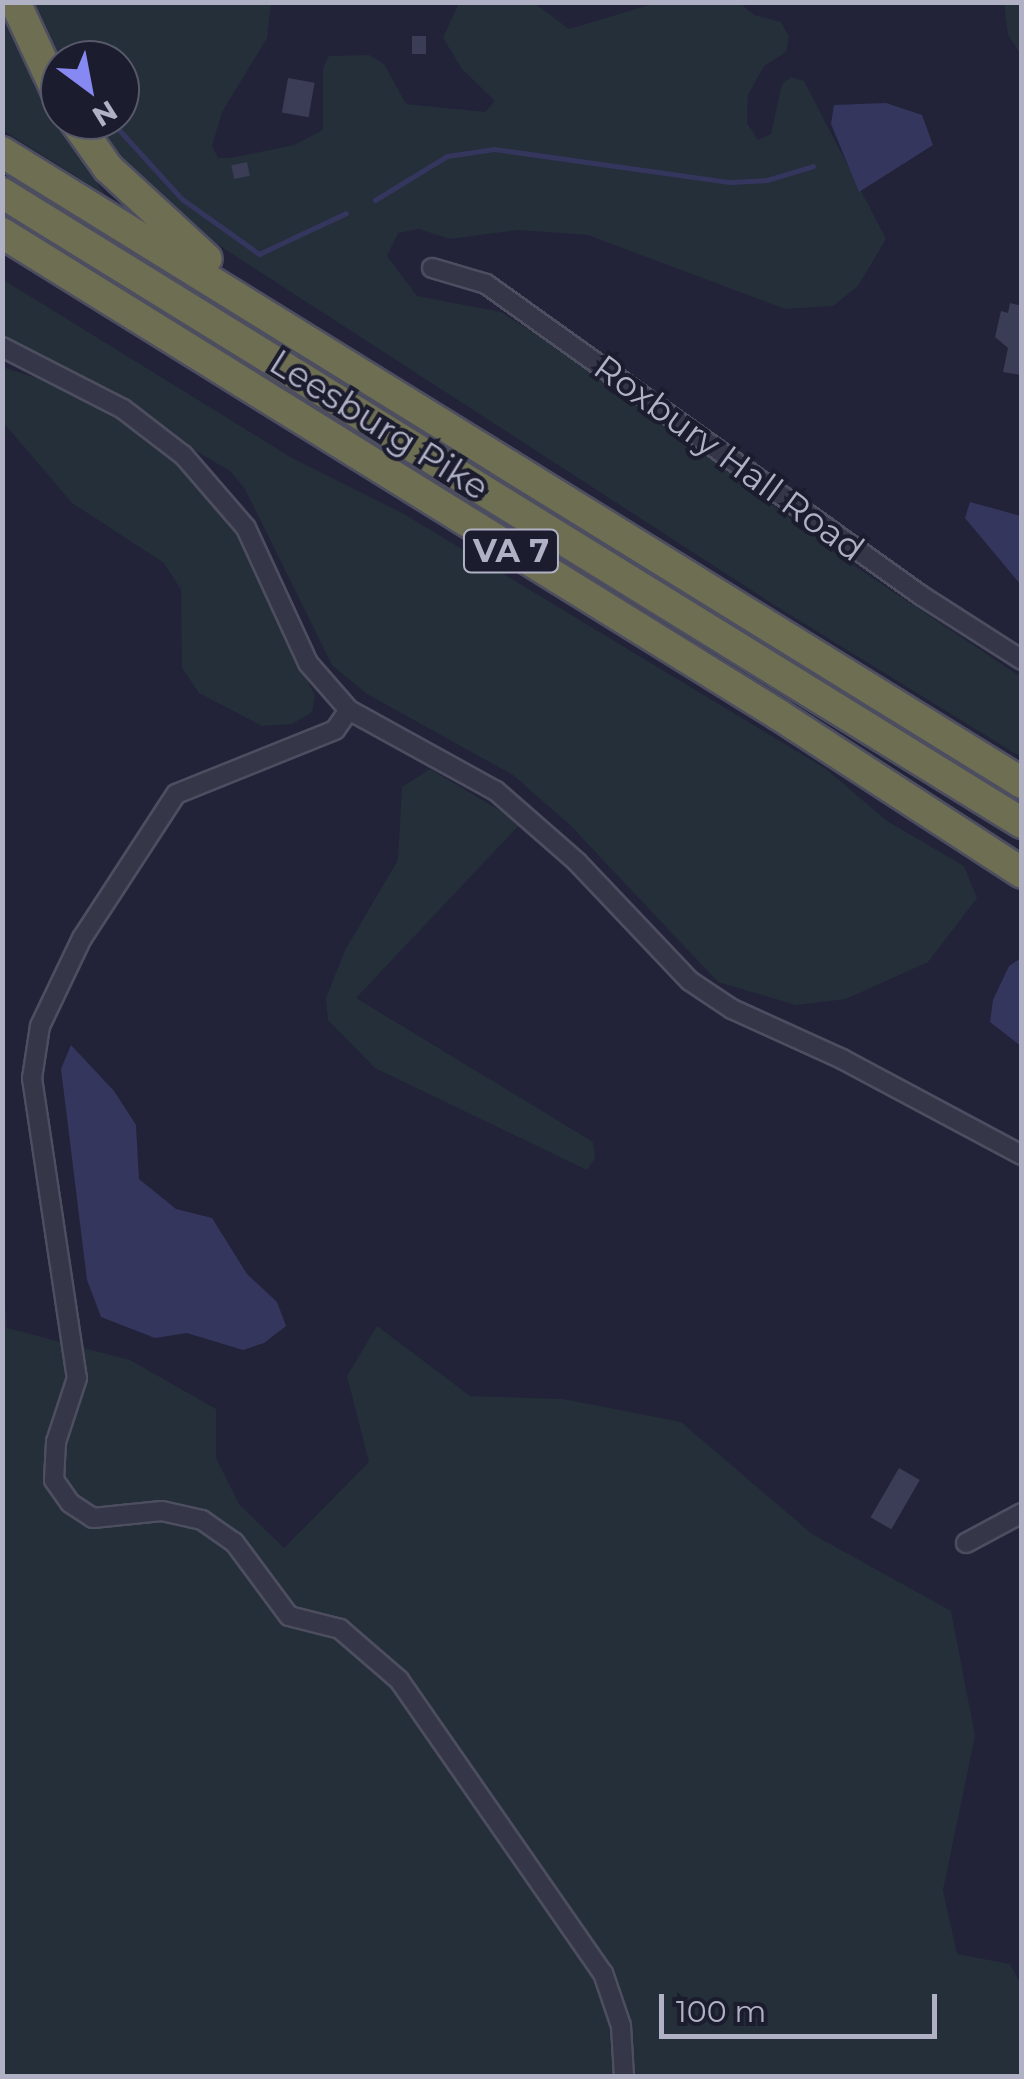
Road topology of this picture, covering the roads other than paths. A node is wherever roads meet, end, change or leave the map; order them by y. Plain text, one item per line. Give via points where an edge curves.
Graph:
1 (15, 2) edge
2 (40, 55) edge
3 (88, 140) edge
4 (2, 152) edge
5 (2, 193) edge
6 (2, 233) edge
7 (432, 268) dead end
8 (2, 347) edge
9 (473, 442) junction
10 (1022, 660) edge
11 (349, 710) junction
12 (945, 735) junction
13 (1022, 764) edge
14 (1022, 783) edge
15 (1022, 823) edge
16 (1022, 874) edge
17 (1022, 1155) edge
18 (1022, 1513) edge
19 (966, 1543) dead end
20 (624, 2076) edge

1 - 2 highway
3 - 9 highway via 108,168 200,253 380,368
4 - 9 highway, Leesburg Pike / VA 7
5 - 15 highway
6 - 16 highway, Leesburg Pike / VA 7 via 779,715
7 - 10 street, Roxbury Hall Road via 486,284 922,596
8 - 11 street via 123,410 192,465 246,528 308,663
9 - 12 highway, Leesburg Pike / VA 7
11 - 17 street via 496,790 577,862 690,981 732,1010 842,1059
11 - 20 street via 335,730 176,794 82,938 40,1026 32,1078 76,1378 56,1442 54,1480 70,1503 94,1518 162,1511 202,1520 234,1542 289,1616 340,1630 399,1680 603,1973 622,2026
12 - 13 highway
12 - 14 highway, Leesburg Pike / VA 7
18 - 19 street

